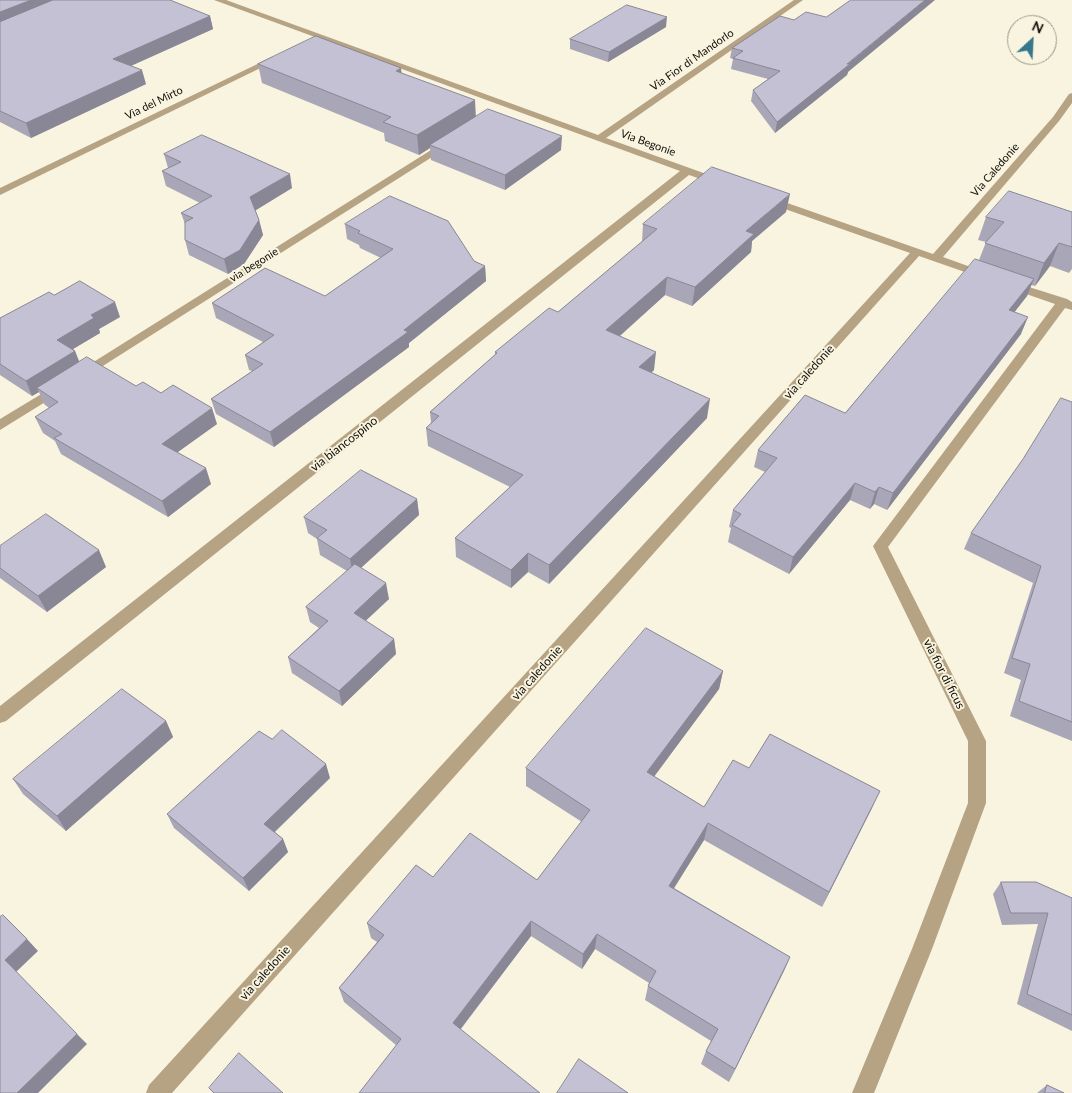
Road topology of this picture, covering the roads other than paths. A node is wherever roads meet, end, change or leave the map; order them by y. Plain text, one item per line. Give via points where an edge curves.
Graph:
1 (218, 0) edge
2 (799, 0) edge
3 (319, 37) junction
4 (307, 43) edge
5 (281, 56) edge
6 (1072, 96) edge
7 (508, 105) junction
8 (491, 116) edge
9 (457, 137) edge
10 (598, 138) junction
11 (687, 171) junction
12 (733, 187) edge
13 (0, 192) edge
14 (761, 197) edge
15 (917, 252) junction
16 (935, 259) junction
17 (1068, 304) edge
18 (0, 425) edge
19 (0, 716) edge
20 (157, 1093) edge
21 (863, 1093) edge

1 - 3 street, Via Begonie
2 - 10 street, Via Fior di Mandorlo
3 - 4 street
3 - 7 street, Via Begonie
5 - 13 street, Via del Mirto
6 - 16 street, Via Caledonie via 1056,119
7 - 8 street
7 - 10 street, Via Begonie
9 - 18 street, via begonie
10 - 11 street, Via Begonie
11 - 12 street, Via Begonie
11 - 19 street, via biancospino
14 - 15 street
15 - 16 street
15 - 20 street, via caledonie
16 - 17 street
17 - 21 street, via fior di ficus via 880,546 977,741 977,803 922,950

